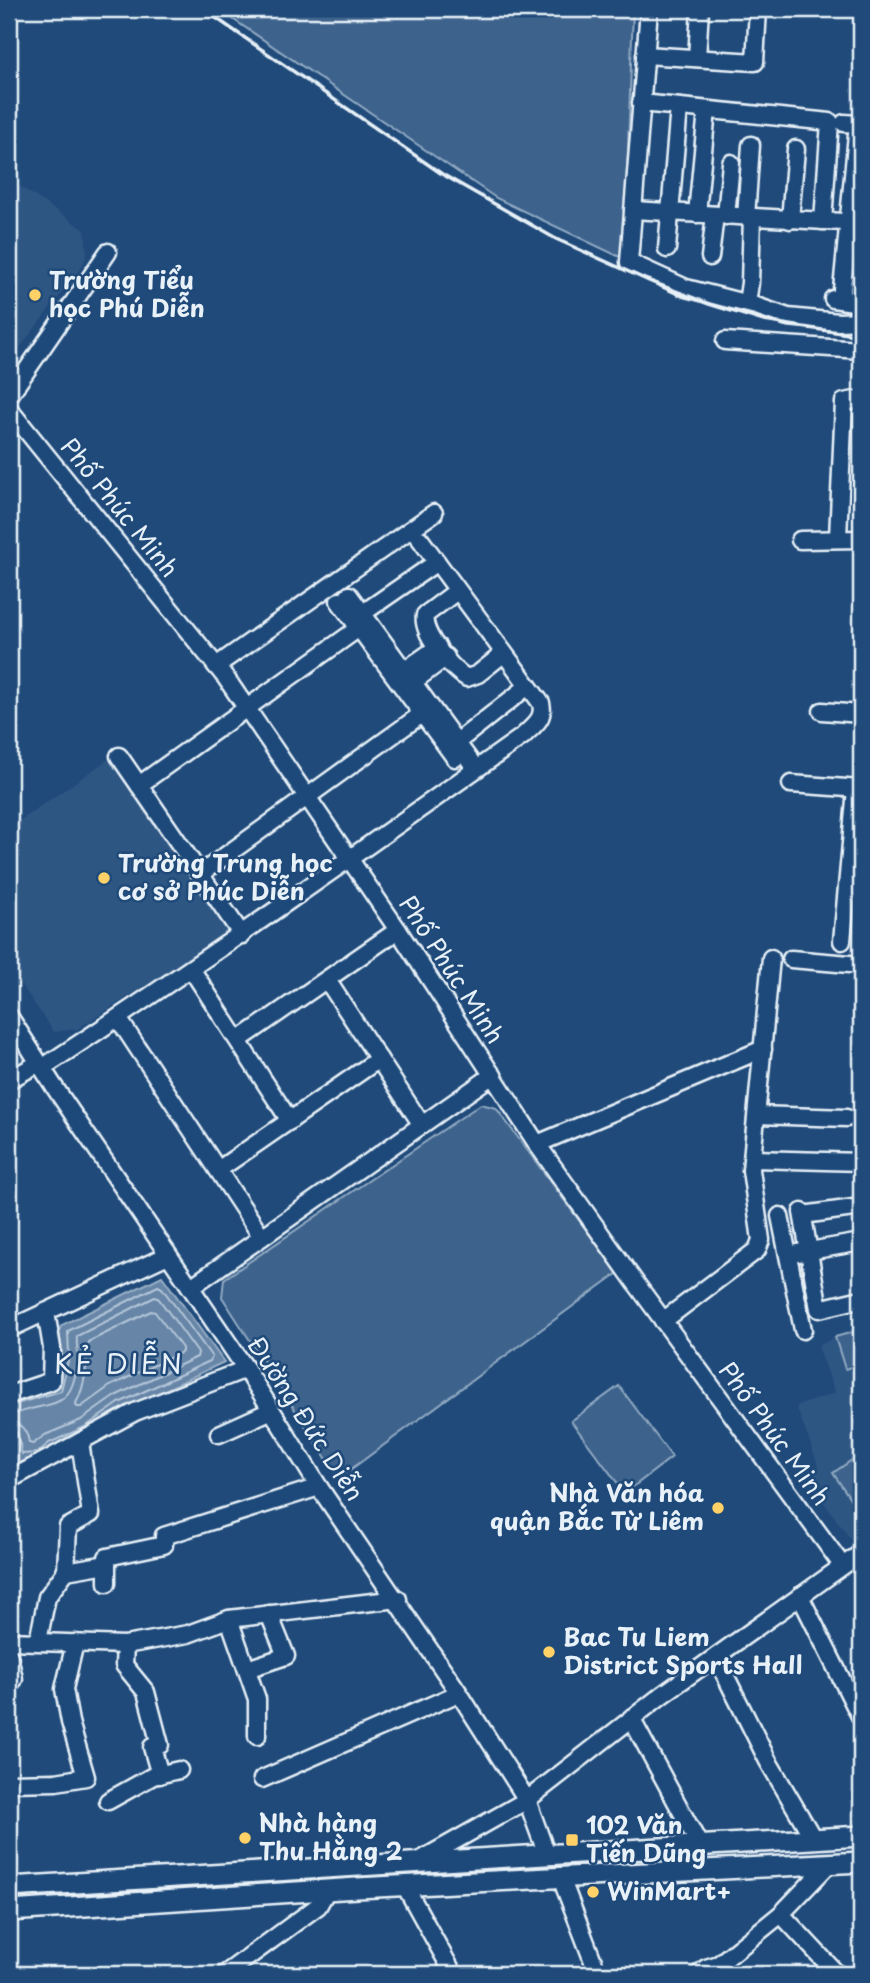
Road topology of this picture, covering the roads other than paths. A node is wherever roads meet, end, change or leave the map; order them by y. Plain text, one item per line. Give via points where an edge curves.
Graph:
1 (649, 9) edge
2 (700, 9) edge
3 (758, 9) edge
4 (645, 55) junction
5 (697, 58) junction
6 (641, 103) junction
7 (679, 107) junction
8 (706, 110) junction
9 (848, 123) edge
10 (751, 145) dead end
11 (796, 149) dead end
12 (732, 163) dead end
13 (633, 210) junction
14 (670, 212) junction
15 (697, 214) junction
16 (721, 215) junction
17 (749, 217) junction
18 (790, 220) junction
19 (823, 221) junction
20 (854, 223) edge
21 (667, 249) dead end
22 (108, 252) dead end
23 (710, 257) dead end
24 (747, 303) junction
25 (861, 303) edge
26 (861, 317) edge
27 (725, 341) dead end
28 (861, 349) edge
29 (9, 396) edge
30 (861, 398) edge
31 (9, 409) edge
32 (434, 513) dead end
33 (838, 538) junction
34 (420, 539) dead end
35 (800, 540) dead end
36 (861, 540) edge
37 (437, 562) junction
38 (457, 591) junction
39 (344, 598) dead end
40 (361, 621) junction
41 (442, 652) junction
42 (503, 654) junction
43 (216, 666) junction
44 (409, 676) junction
45 (528, 687) junction
46 (246, 708) junction
47 (822, 711) dead end
48 (422, 714) junction
49 (861, 714) edge
50 (456, 750) junction
51 (119, 756) dead end
52 (475, 769) junction
53 (791, 784) dead end
54 (139, 785) junction
55 (858, 789) edge
56 (308, 797) junction
57 (351, 859) junction
58 (200, 874) junction
59 (398, 930) junction
60 (242, 935) junction
61 (842, 941) dead end
62 (771, 958) dead end
63 (791, 959) dead end
64 (861, 965) edge
65 (192, 970) junction
66 (327, 980) junction
67 (9, 1016) edge
68 (118, 1018) junction
69 (239, 1041) junction
70 (763, 1049) junction
71 (379, 1059) junction
72 (41, 1066) junction
73 (493, 1076) junction
74 (9, 1080) edge
75 (757, 1115) junction
76 (847, 1118) dead end
77 (290, 1121) junction
78 (422, 1125) junction
79 (537, 1144) junction
80 (752, 1159) junction
81 (861, 1161) edge
82 (219, 1170) junction
83 (861, 1207) edge
84 (780, 1216) dead end
85 (262, 1237) junction
86 (861, 1242) edge
87 (808, 1252) junction
88 (168, 1255) junction
89 (788, 1255) junction
90 (191, 1287) junction
91 (861, 1299) edge
92 (46, 1311) junction
93 (663, 1321) junction
94 (9, 1329) edge
95 (803, 1330) dead end
96 (246, 1369) junction
97 (9, 1395) edge
98 (270, 1411) junction
99 (219, 1434) dead end
100 (80, 1442) junction
101 (9, 1480) edge
102 (320, 1488) junction
103 (861, 1553) edge
104 (107, 1564) junction
105 (842, 1565) junction
106 (66, 1571) junction
107 (107, 1583) dead end
108 (800, 1596) junction
109 (398, 1599) junction
110 (269, 1614) junction
111 (229, 1619) junction
112 (9, 1641) edge
113 (38, 1641) junction
114 (75, 1643) junction
115 (125, 1645) junction
116 (9, 1656) edge
117 (716, 1657) junction
118 (247, 1669) junction
119 (9, 1687) edge
120 (459, 1693) junction
121 (631, 1718) junction
122 (861, 1718) edge
123 (257, 1736) dead end
124 (179, 1770) dead end
125 (160, 1775) junction
126 (262, 1779) dead end
127 (9, 1783) edge
128 (527, 1800) junction
129 (107, 1801) dead end
130 (861, 1836) edge
131 (813, 1838) junction
132 (699, 1844) junction
133 (547, 1855) junction
134 (417, 1862) junction
135 (861, 1862) edge
136 (829, 1864) junction
137 (561, 1878) junction
138 (405, 1885) junction
139 (9, 1887) edge
140 (327, 1890) junction
141 (9, 1911) edge
142 (781, 1914) junction
143 (593, 1972) edge
144 (225, 1974) edge
145 (448, 1974) edge
146 (699, 1974) edge
147 (837, 1974) edge

1 - 4 street
2 - 5 street
3 - 5 street via 755,62
4 - 5 street
4 - 6 street
6 - 7 street
6 - 13 street
7 - 8 street
7 - 14 street
8 - 9 street
8 - 15 street
9 - 19 street
9 - 20 street
10 - 17 street
11 - 18 street
12 - 16 street
13 - 14 street
13 - 24 street via 629,262 686,288
14 - 15 street
14 - 21 street
15 - 16 street
16 - 17 street
16 - 23 street
17 - 18 street
17 - 24 street
18 - 19 street
19 - 20 street
20 - 25 street via 837,299
22 - 29 street
24 - 26 street via 788,317 839,322
27 - 28 street
30 - 33 street via 844,402
31 - 43 street, Phố Phúc Minh
32 - 43 street
33 - 35 street
33 - 36 street
34 - 37 street
37 - 38 street
37 - 40 street
38 - 41 street via 425,615 425,630
38 - 42 street
39 - 40 street
40 - 44 street
40 - 46 street
40 - 48 street
41 - 42 street via 467,678
41 - 44 street
42 - 45 street
43 - 46 street, Phố Phúc Minh
44 - 50 street
45 - 50 street
45 - 52 street via 541,703 540,719
46 - 54 street
46 - 56 street, Phố Phúc Minh
47 - 49 street
48 - 50 street
48 - 56 street
50 - 52 street
51 - 54 street
52 - 57 street
53 - 55 street
54 - 58 street
55 - 61 street
56 - 57 street, Phố Phúc Minh
56 - 58 street
57 - 59 street, Phố Phúc Minh
57 - 60 street
58 - 60 street
59 - 66 street
59 - 73 street, Phố Phúc Minh
60 - 65 street
62 - 70 street
63 - 64 street
65 - 68 street
65 - 69 street
66 - 69 street
66 - 71 street
67 - 72 street, Đường Đức Diễn
68 - 72 street
68 - 82 street
69 - 77 street
70 - 75 street
70 - 79 street
71 - 77 street
71 - 78 street
72 - 74 street
72 - 88 street, Đường Đức Diễn
73 - 78 street
73 - 79 street, Phố Phúc Minh
75 - 76 street
75 - 80 street
77 - 82 street
78 - 85 street
79 - 93 street, Phố Phúc Minh
80 - 81 street
80 - 93 street via 761,1240 757,1250
82 - 85 street
83 - 87 street via 802,1213
84 - 89 street
85 - 90 street
86 - 87 street
87 - 89 street
87 - 91 street via 819,1309
88 - 90 street, Đường Đức Diễn
88 - 92 street
89 - 95 street
90 - 96 street, Đường Đức Diễn
92 - 94 street
92 - 97 street via 51,1381
93 - 105 street, Phố Phúc Minh
96 - 98 street, Đường Đức Diễn
96 - 100 street via 135,1412
98 - 99 street
98 - 102 street, Đường Đức Diễn
100 - 101 street
100 - 106 street via 91,1514 68,1527
102 - 104 street via 164,1536 164,1545 107,1557
102 - 109 street, Đường Đức Diễn
103 - 105 street
104 - 106 street
104 - 107 street
105 - 108 street
106 - 113 street via 47,1597
108 - 117 street
108 - 122 street
109 - 110 street
109 - 120 street, Đường Đức Diễn
110 - 111 street
110 - 118 street via 286,1656
111 - 115 street via 188,1634
111 - 118 street
112 - 113 street
113 - 114 street
114 - 115 street
114 - 127 street via 64,1689 86,1777
115 - 125 street via 124,1665 146,1692 160,1745 152,1747
116 - 119 street via 14,1679
117 - 121 street
117 - 131 street
118 - 123 street via 257,1699
120 - 126 street
120 - 128 street, Đường Đức Diễn
121 - 128 street
121 - 132 street
124 - 125 street
125 - 129 street
128 - 133 street, Đường Đức Diễn
128 - 134 street
130 - 131 main road
131 - 132 main road
132 - 133 main road
133 - 134 main road
134 - 139 main road
135 - 136 main road
136 - 137 main road
136 - 142 street
137 - 138 main road
137 - 143 street
138 - 140 main road
138 - 145 street via 452,1971
140 - 141 main road
140 - 144 street via 318,1906
142 - 146 street via 719,1964
142 - 147 street

